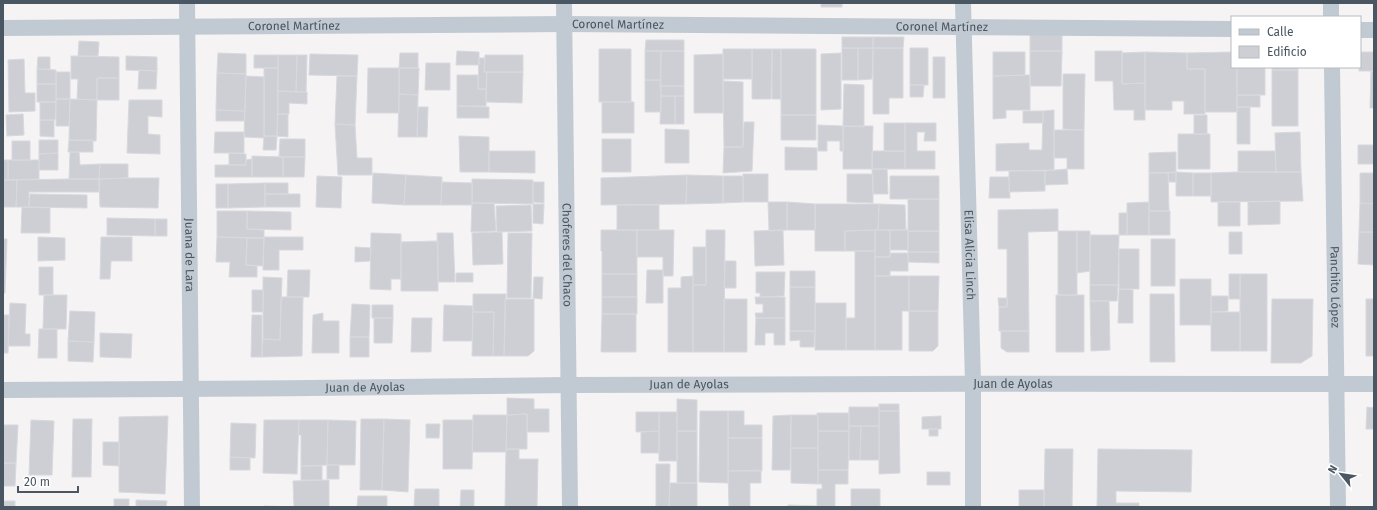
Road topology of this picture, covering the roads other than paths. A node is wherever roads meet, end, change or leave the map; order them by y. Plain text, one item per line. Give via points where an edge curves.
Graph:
1 (187, 3) edge
2 (564, 3) edge
3 (963, 3) edge
4 (1331, 3) edge
5 (1331, 16) edge
6 (564, 24) junction
7 (187, 26) junction
8 (963, 27) junction
9 (3, 28) edge
10 (1231, 29) edge
11 (1361, 30) edge
12 (1374, 30) edge
13 (1332, 68) edge
14 (973, 383) junction
15 (1337, 384) junction
16 (1374, 384) edge
17 (568, 385) junction
18 (3, 390) edge
19 (190, 390) junction
20 (192, 507) edge
21 (570, 507) edge
22 (973, 507) edge
23 (1338, 507) edge

1 - 7 street, Juana de Lara
2 - 6 street, Choferes del Chaco
3 - 8 street, Elisa Alicia Linch
4 - 5 street
6 - 7 street, Coronel Martínez
6 - 8 street, Coronel Martínez
6 - 17 street, Choferes del Chaco
7 - 9 street, Coronel Martínez
7 - 19 street, Juana de Lara
8 - 10 street, Coronel Martínez
8 - 14 street, Elisa Alicia Linch
11 - 12 street
13 - 15 street, Panchito López
14 - 15 street, Juan de Ayolas
14 - 17 street, Juan de Ayolas
14 - 22 street, Elisa Alicia Linch
15 - 16 street, Juan de Ayolas
15 - 23 street, Panchito López
17 - 19 street, Juan de Ayolas
17 - 21 street, Choferes del Chaco
18 - 19 street, Juan de Ayolas
19 - 20 street, Juana de Lara

